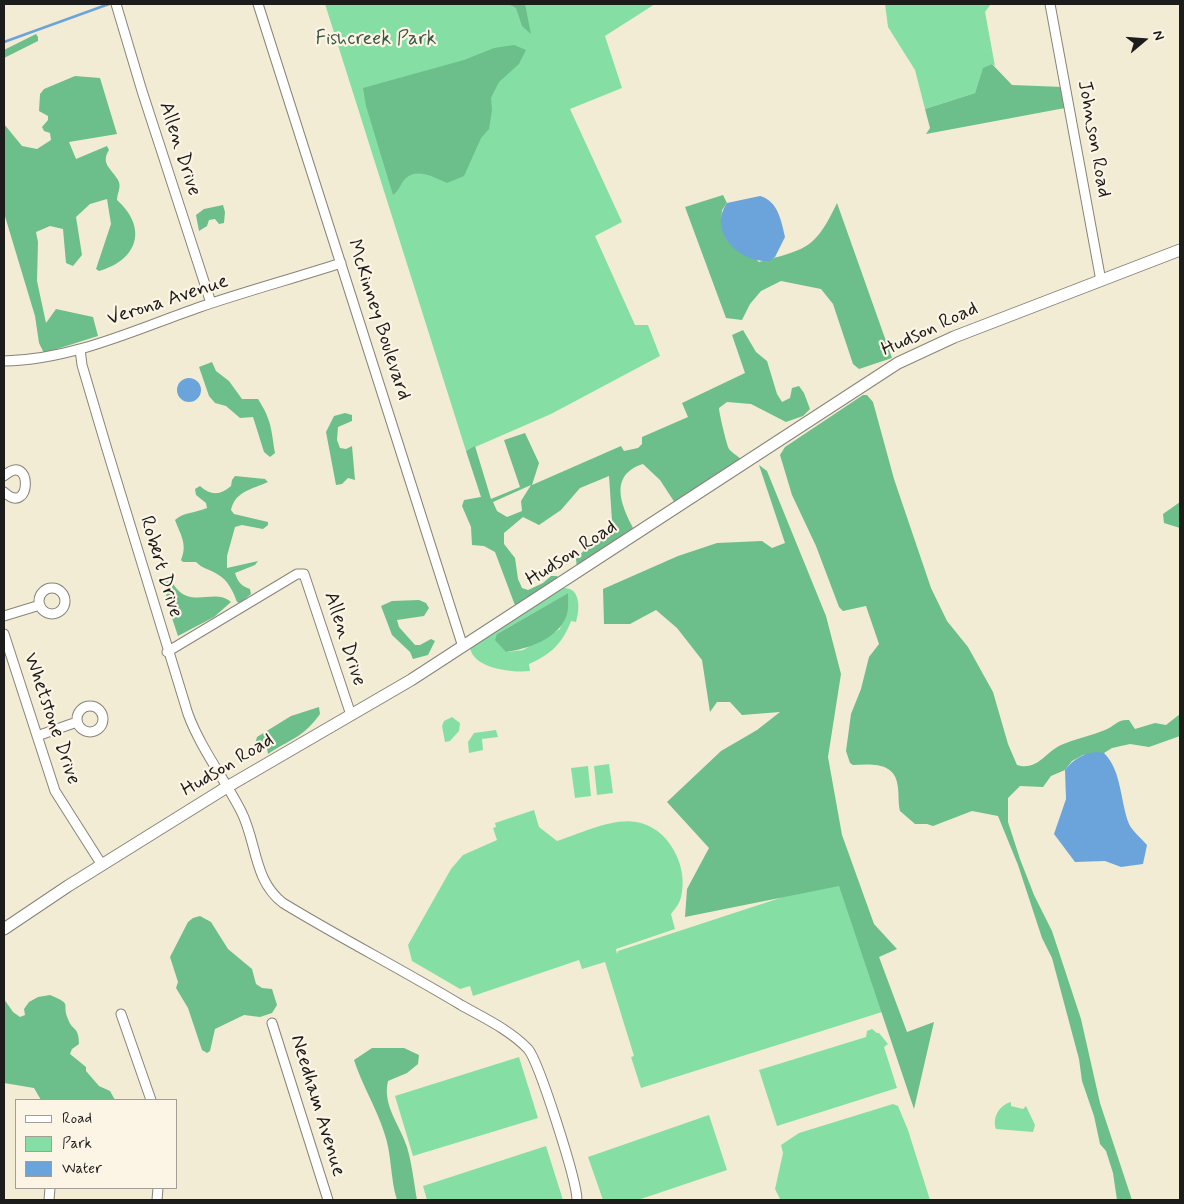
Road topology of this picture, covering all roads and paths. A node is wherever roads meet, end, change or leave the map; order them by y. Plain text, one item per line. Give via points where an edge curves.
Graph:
1 (258, 4) edge
2 (1050, 4) edge
3 (116, 6) edge
4 (1180, 250) edge
5 (341, 263) junction
6 (1101, 281) junction
7 (211, 303) junction
8 (80, 349) junction
9 (4, 361) edge
10 (4, 476) edge
11 (4, 492) edge
12 (40, 605) dead end
13 (4, 616) edge
14 (4, 634) edge
15 (463, 647) junction
16 (167, 652) junction
17 (351, 715) junction
18 (77, 722) dead end
19 (37, 736) junction
20 (227, 787) junction
21 (102, 865) junction
22 (4, 929) edge
23 (121, 1014) dead end
24 (272, 1023) dead end
25 (151, 1099) edge
26 (328, 1200) edge
27 (578, 1200) edge

1 - 5 street, McKinney Boulevard
2 - 6 street, Johnson Road
3 - 7 street, Allen Drive
4 - 6 street, Hudson Road
5 - 7 street, Verona Avenue
5 - 15 street, McKinney Boulevard
6 - 15 street, Hudson Road via 939,343 898,363
7 - 8 street, Verona Avenue
8 - 9 street, Verona Avenue via 41,359
8 - 16 street, Robert Drive
10 - 11 street via 17,471 27,484 18,497
12 - 13 street
14 - 19 street, Whetstone Drive
15 - 17 street, Hudson Road
16 - 17 street, Allen Drive via 297,574 304,574
16 - 20 street, Robert Drive via 193,727
17 - 20 street, Hudson Road
18 - 19 street
19 - 21 street, Whetstone Drive via 55,790
20 - 21 street, Hudson Road
20 - 27 street, Robert Drive via 245,819 263,879 277,898 432,985 528,1050 564,1145
21 - 22 street, Hudson Road
23 - 25 street
24 - 26 street, Needham Avenue

